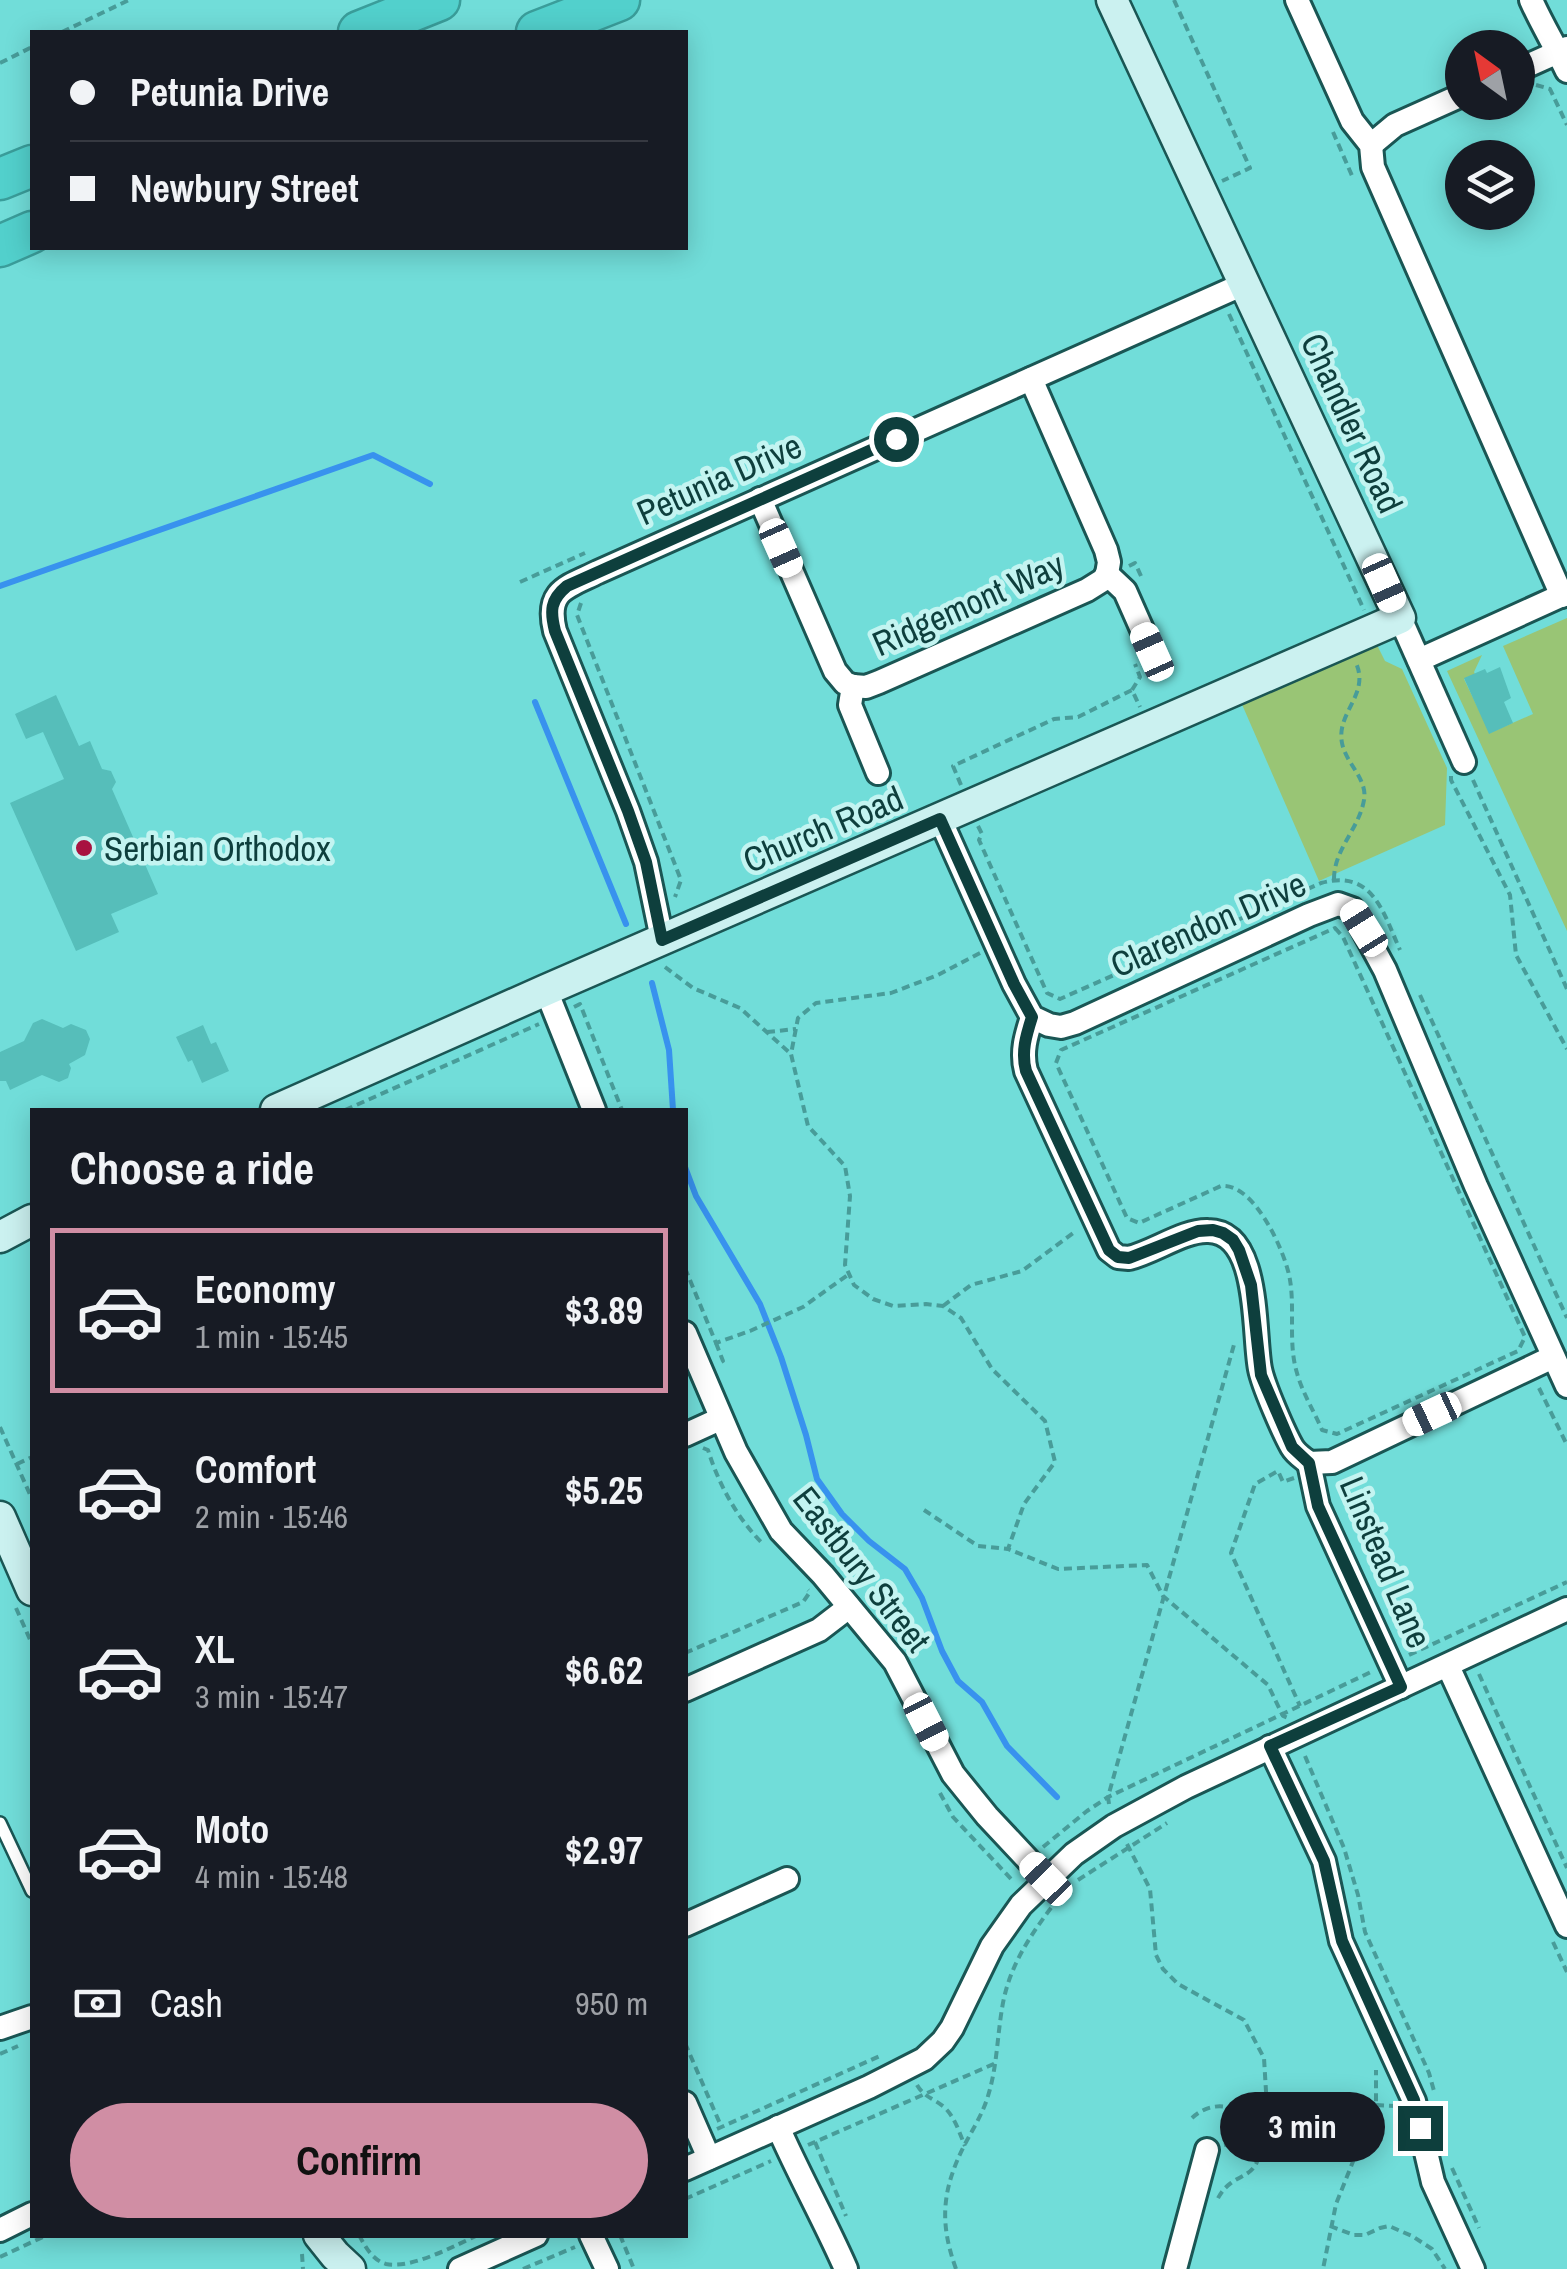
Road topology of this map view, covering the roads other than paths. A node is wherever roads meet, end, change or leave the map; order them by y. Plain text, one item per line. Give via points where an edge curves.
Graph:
1 (439, 0) edge
2 (618, 0) edge
3 (1112, 0) edge
4 (1297, 0) edge
5 (1531, 0) edge
6 (364, 30) edge
7 (542, 30) edge
8 (1564, 57) edge
9 (1535, 73) edge
10 (1445, 111) edge
11 (1370, 145) junction
12 (30, 167) edge
13 (0, 179) edge
14 (30, 233) edge
15 (0, 246) edge
16 (1233, 288) junction
17 (1031, 379) junction
18 (760, 499) junction
19 (1107, 574) junction
20 (1564, 594) edge
21 (1387, 624) junction
22 (1152, 652) dead end
23 (1419, 660) junction
24 (853, 686) junction
25 (1458, 766) road end
26 (878, 773) dead end
27 (940, 819) junction
28 (662, 940) junction
29 (551, 1003) junction
30 (1032, 1017) junction
31 (281, 1108) edge
32 (593, 1108) edge
33 (30, 1221) edge
34 (0, 1237) edge
35 (688, 1341) edge
36 (1554, 1357) junction
37 (1567, 1386) edge
38 (720, 1419) junction
39 (690, 1439) edge
40 (1309, 1463) junction
41 (0, 1517) edge
42 (30, 1585) edge
43 (850, 1606) junction
44 (1567, 1609) edge
45 (1452, 1675) junction
46 (1401, 1687) junction
47 (688, 1689) edge
48 (1270, 1746) junction
49 (0, 1823) edge
50 (787, 1879) dead end
51 (30, 1887) edge
52 (1056, 1890) junction
53 (688, 1924) edge
54 (1567, 1926) edge
55 (30, 2018) edge
56 (0, 2028) edge
57 (688, 2110) edge
58 (778, 2127) junction
59 (1207, 2150) road end
60 (709, 2158) junction
61 (688, 2168) edge
62 (30, 2215) edge
63 (0, 2230) edge
64 (592, 2238) edge
65 (500, 2242) edge
66 (321, 2248) edge
67 (350, 2269) edge
68 (460, 2269) edge
69 (607, 2269) edge
70 (846, 2269) edge
71 (1176, 2269) edge
72 (1473, 2269) edge

1 - 6 highway
2 - 7 highway
3 - 16 main road, Chandler Road
4 - 11 street via 1352,121
5 - 8 street
8 - 9 street
10 - 11 street via 1395,125
11 - 20 street via 1373,167
12 - 13 highway
14 - 15 highway
16 - 17 street, Petunia Drive
16 - 21 main road, Chandler Road
17 - 18 street, Petunia Drive
17 - 19 street via 1106,550
18 - 24 street via 835,671
18 - 28 street, Petunia Drive via 567,586 551,607 646,862
19 - 22 street via 1125,591
19 - 24 street, Ridgemont Way via 1087,590 879,682
20 - 23 street
21 - 23 street, Chandler Road
21 - 27 main road, Church Road
23 - 25 street, Chandler Road
24 - 26 street via 850,705
27 - 28 main road, Church Road
27 - 30 street
28 - 29 main road, Church Road
29 - 31 main road, Church Road
29 - 32 street
30 - 36 street, Clarendon Drive via 1048,1025 1075,1024 1309,915 1338,904 1352,909 1385,970
30 - 40 street via 1024,1042 1026,1071 1109,1250 1129,1258 1198,1231 1233,1240 1251,1285 1261,1375 1292,1447
33 - 34 main road
35 - 38 street, Eastbury Street
36 - 37 street, Clarendon Drive
36 - 40 street via 1332,1462
38 - 39 street
38 - 43 street, Eastbury Street via 782,1531
40 - 46 street, Linstead Lane via 1318,1506
41 - 42 main road
43 - 47 street via 819,1630
43 - 52 street, Eastbury Street via 895,1662 953,1774
44 - 45 street
45 - 46 street
45 - 54 street
46 - 48 street
48 - 52 street via 1114,1826 1074,1854
48 - 72 street via 1324,1861 1342,1941 1414,2100 1432,2182
49 - 51 lane
50 - 53 street
52 - 58 street via 1021,1905 992,1946 952,2028 924,2059
55 - 56 street
57 - 60 street
58 - 60 street
58 - 70 street
59 - 71 street
60 - 61 street
62 - 63 street
64 - 69 street
65 - 68 street
66 - 67 main road

